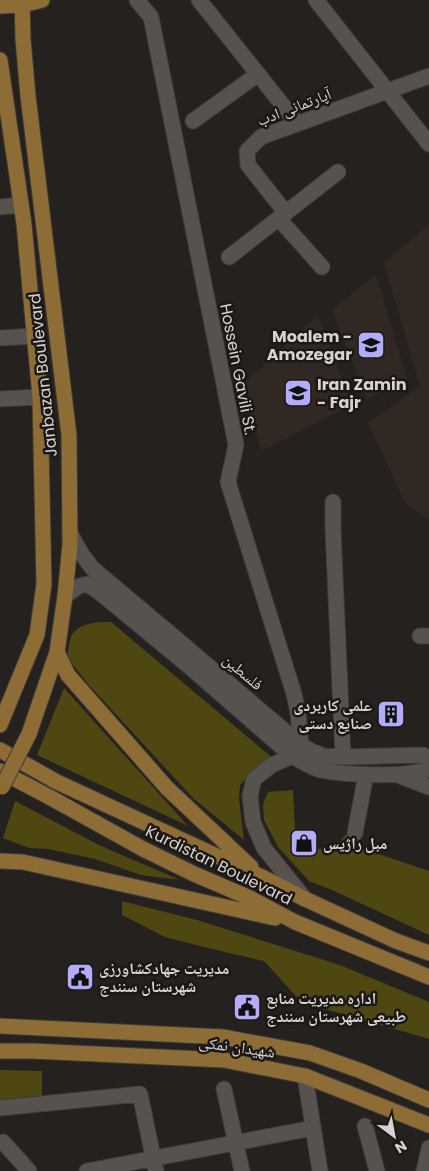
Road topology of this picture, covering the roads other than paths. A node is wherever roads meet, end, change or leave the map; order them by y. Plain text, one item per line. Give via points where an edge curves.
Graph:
1 (42, 0) edge
2 (137, 0) edge
3 (199, 0) edge
4 (316, 0) edge
5 (22, 2) edge
6 (0, 6) edge
7 (0, 60) edge
8 (258, 74) junction
9 (429, 76) edge
10 (388, 91) junction
11 (193, 121) dead end
12 (298, 124) junction
13 (429, 144) edge
14 (338, 172) dead end
15 (21, 205) junction
16 (0, 206) edge
17 (282, 216) junction
18 (229, 258) dead end
19 (322, 267) dead end
20 (35, 336) junction
21 (0, 338) edge
22 (40, 397) junction
23 (0, 399) edge
24 (333, 502) dead end
25 (70, 533) junction
26 (65, 596) junction
27 (58, 652) junction
28 (2, 720) edge
29 (0, 750) edge
30 (297, 750) junction
31 (343, 757) junction
32 (429, 760) edge
33 (429, 769) edge
34 (0, 771) edge
35 (366, 774) junction
36 (396, 774) junction
37 (429, 787) edge
38 (1, 789) edge
39 (355, 833) dead end
40 (264, 848) junction
41 (0, 861) edge
42 (262, 877) junction
43 (305, 899) junction
44 (295, 922) junction
45 (429, 953) edge
46 (429, 977) edge
47 (0, 1026) edge
48 (0, 1051) edge
49 (305, 1076) junction
50 (224, 1089) dead end
51 (429, 1100) edge
52 (0, 1108) edge
53 (429, 1125) edge
54 (365, 1126) dead end
55 (313, 1128) junction
56 (2, 1142) dead end
57 (236, 1143) junction
58 (429, 1148) edge
59 (154, 1164) edge
60 (29, 1171) edge
61 (87, 1171) edge
62 (242, 1171) edge
63 (320, 1171) edge
64 (377, 1171) edge
65 (424, 1171) edge

1 - 5 main road
2 - 30 street, Hossein Gavili St. via 151,16 236,446 228,482 294,694 298,713
3 - 8 street
4 - 10 street
5 - 6 main road
5 - 25 main road, Janbazan Boulevard via 28,96 69,435
7 - 15 main road, Janbazan Boulevard
8 - 11 street
8 - 12 street
9 - 10 street, آپارتمانی ادب
10 - 12 street, آپارتمانی ادب
10 - 13 street
12 - 17 street, آپارتمانی ادب via 261,137 247,150 248,165
14 - 17 street
15 - 16 street
15 - 20 main road, Janbazan Boulevard
17 - 18 street
17 - 19 street
20 - 21 street
20 - 22 main road, Janbazan Boulevard
22 - 23 street
22 - 28 main road, Janbazan Boulevard via 44,584 37,635
24 - 31 street
25 - 26 main road, Janbazan Boulevard
25 - 30 street, فلسطین via 92,568 179,640
26 - 27 main road, Janbazan Boulevard
26 - 30 street, فلسطین via 78,586 87,584 100,592
27 - 38 main road, Janbazan Boulevard, bridge via 29,734
27 - 42 main road via 68,675 167,788
29 - 42 main road, Kurdistan Boulevard via 57,782
30 - 31 street, فلسطین
30 - 35 street, فلسطین via 304,763 319,770
30 - 40 street via 254,779 250,796 253,822
31 - 32 street, فلسطین via 423,755
33 - 36 street, فلسطین via 420,773
34 - 44 main road, Kurdistan Boulevard via 143,849
35 - 36 street, فلسطین
35 - 39 street
36 - 37 street
40 - 42 street
40 - 43 street
41 - 44 main road via 23,862
42 - 43 main road, Kurdistan Boulevard
43 - 45 main road, Kurdistan Boulevard
44 - 46 main road, Kurdistan Boulevard
47 - 51 main road, شهیدان نمکی via 223,1037 310,1053
48 - 49 main road, شهیدان نمکی via 224,1060
49 - 53 main road, شهیدان نمکی
49 - 55 street
50 - 57 street
52 - 59 street via 140,1094
54 - 64 street
55 - 57 street
55 - 63 street
56 - 60 street
57 - 59 street
57 - 62 street
58 - 65 street
59 - 61 street

